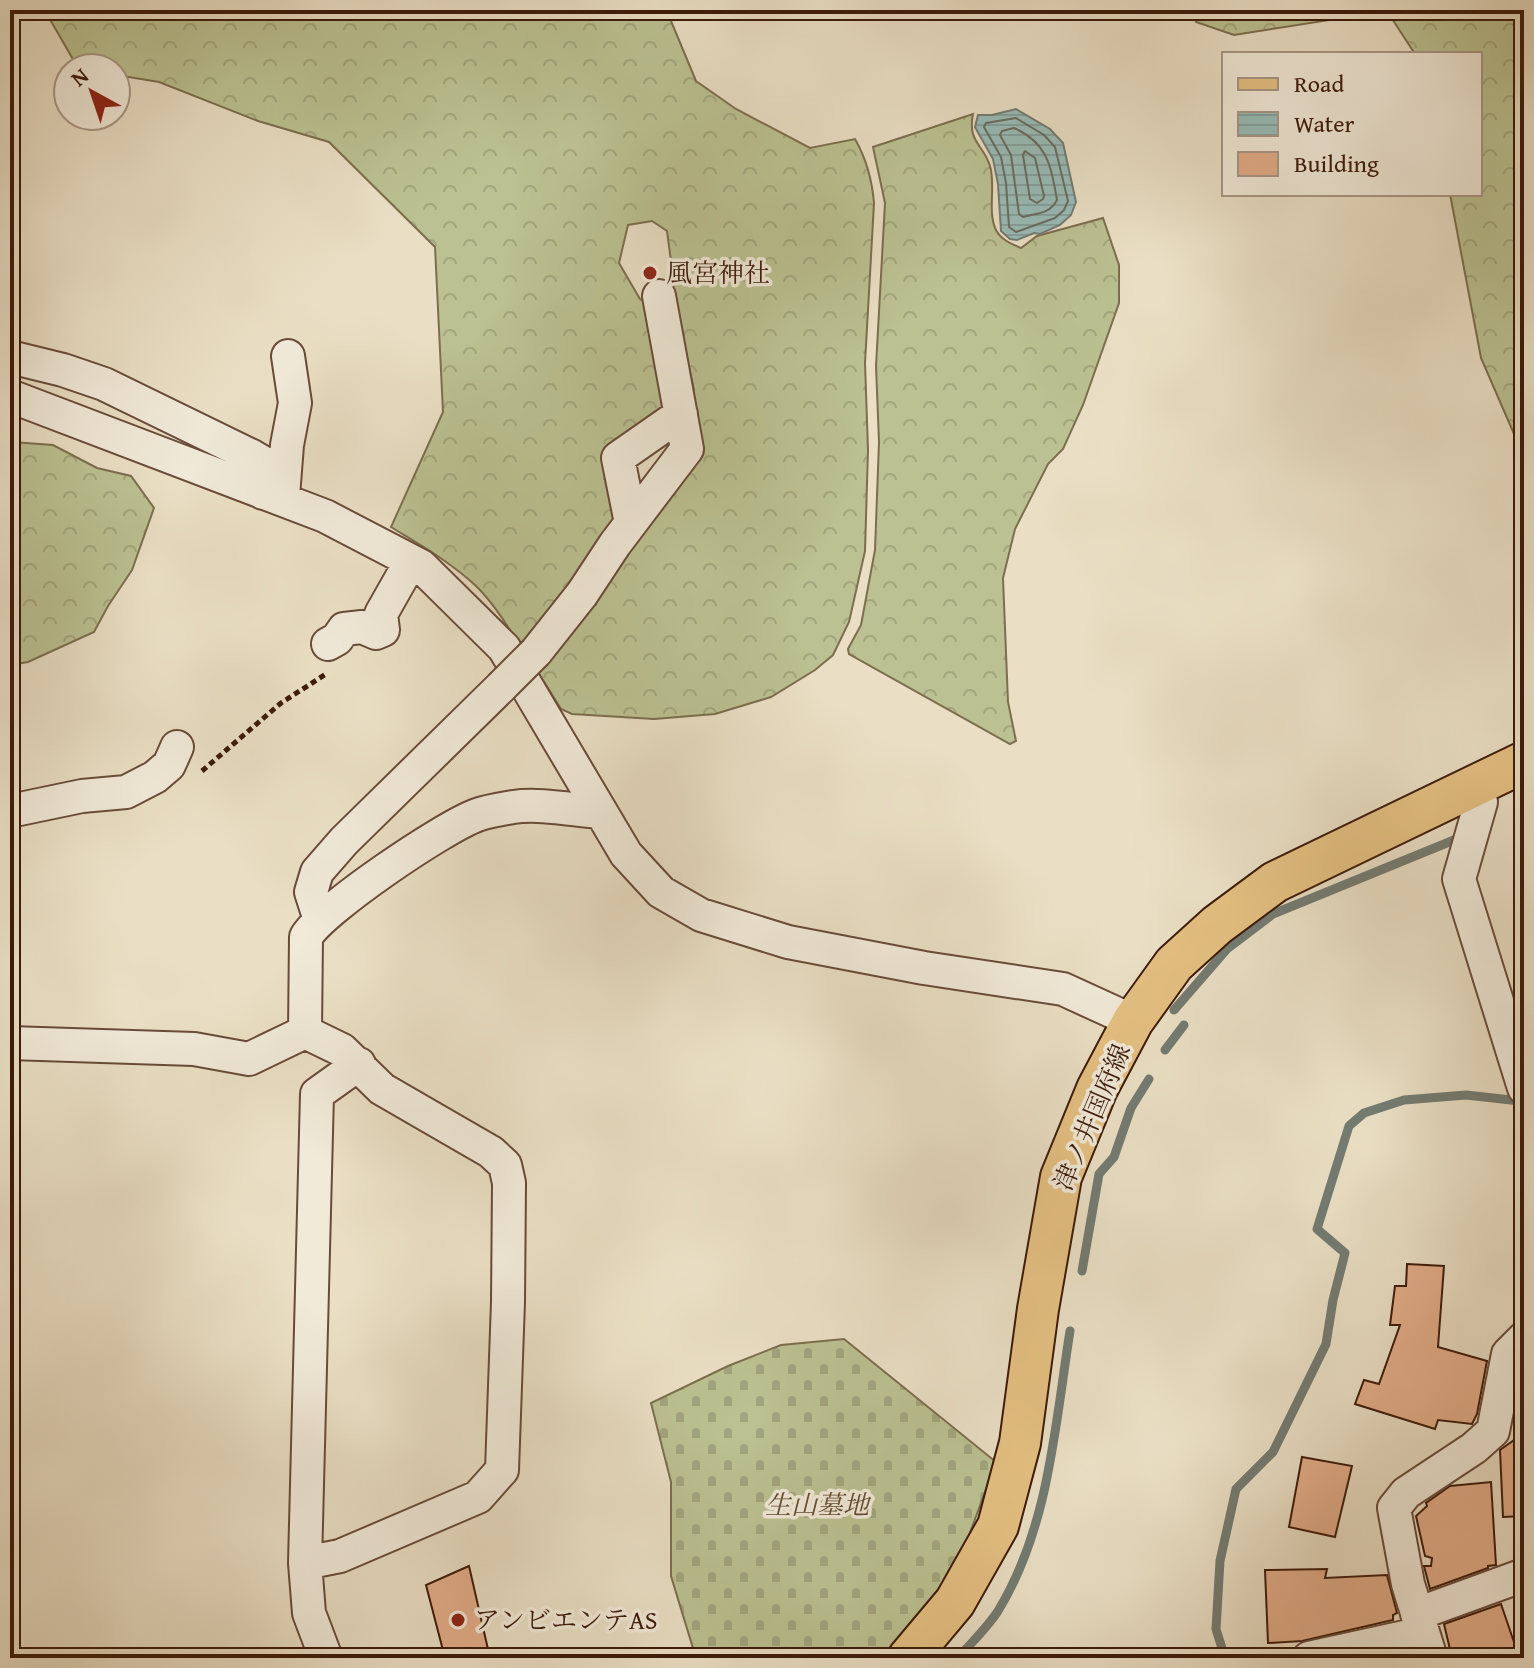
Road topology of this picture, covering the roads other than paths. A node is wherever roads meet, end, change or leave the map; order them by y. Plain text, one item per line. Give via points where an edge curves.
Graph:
1 (659, 296) dead end
2 (288, 356) dead end
3 (10, 357) edge
4 (10, 396) edge
5 (681, 414) junction
6 (273, 497) junction
7 (631, 523) junction
8 (411, 561) junction
9 (329, 657) road end
10 (173, 756) road end
11 (1524, 762) edge
12 (1476, 784) junction
13 (10, 811) edge
14 (600, 812) junction
15 (316, 906) junction
16 (1133, 1021) junction
17 (305, 1032) junction
18 (10, 1043) edge
19 (359, 1064) junction
20 (1524, 1088) edge
21 (1524, 1338) edge
22 (305, 1563) junction
23 (1524, 1575) edge
24 (1424, 1635) edge
25 (326, 1658) edge
26 (908, 1658) edge
27 (1309, 1658) edge

1 - 5 street
2 - 6 street via 295,403
3 - 6 street via 104,384 252,456 269,466
4 - 6 street
5 - 7 street via 687,449
5 - 7 street via 618,458
6 - 8 street via 325,516
7 - 15 street, bridge via 536,652 317,872
8 - 9 street via 381,614 383,630 344,629
8 - 14 street via 504,648
10 - 13 street via 155,777 126,792
11 - 12 main road, 津ノ井国府線
12 - 16 main road, 津ノ井国府線 via 1275,882 1174,964
12 - 20 street via 1481,802 1459,879
14 - 15 street via 516,806 475,816
14 - 16 street via 626,854 661,892 701,915 788,942 1063,989
15 - 17 street via 306,937
16 - 26 main road, 津ノ井国府線 via 1097,1089 1061,1177 1020,1443 998,1526 955,1602
17 - 18 street via 249,1059 194,1049
17 - 19 street
19 - 22 street via 317,1094
19 - 22 street via 382,1089 505,1165 508,1302 502,1470 478,1497 340,1556
21 - 24 street via 1508,1354 1493,1431 1406,1493 1394,1508
22 - 25 street via 309,1613
23 - 24 street
24 - 27 street

